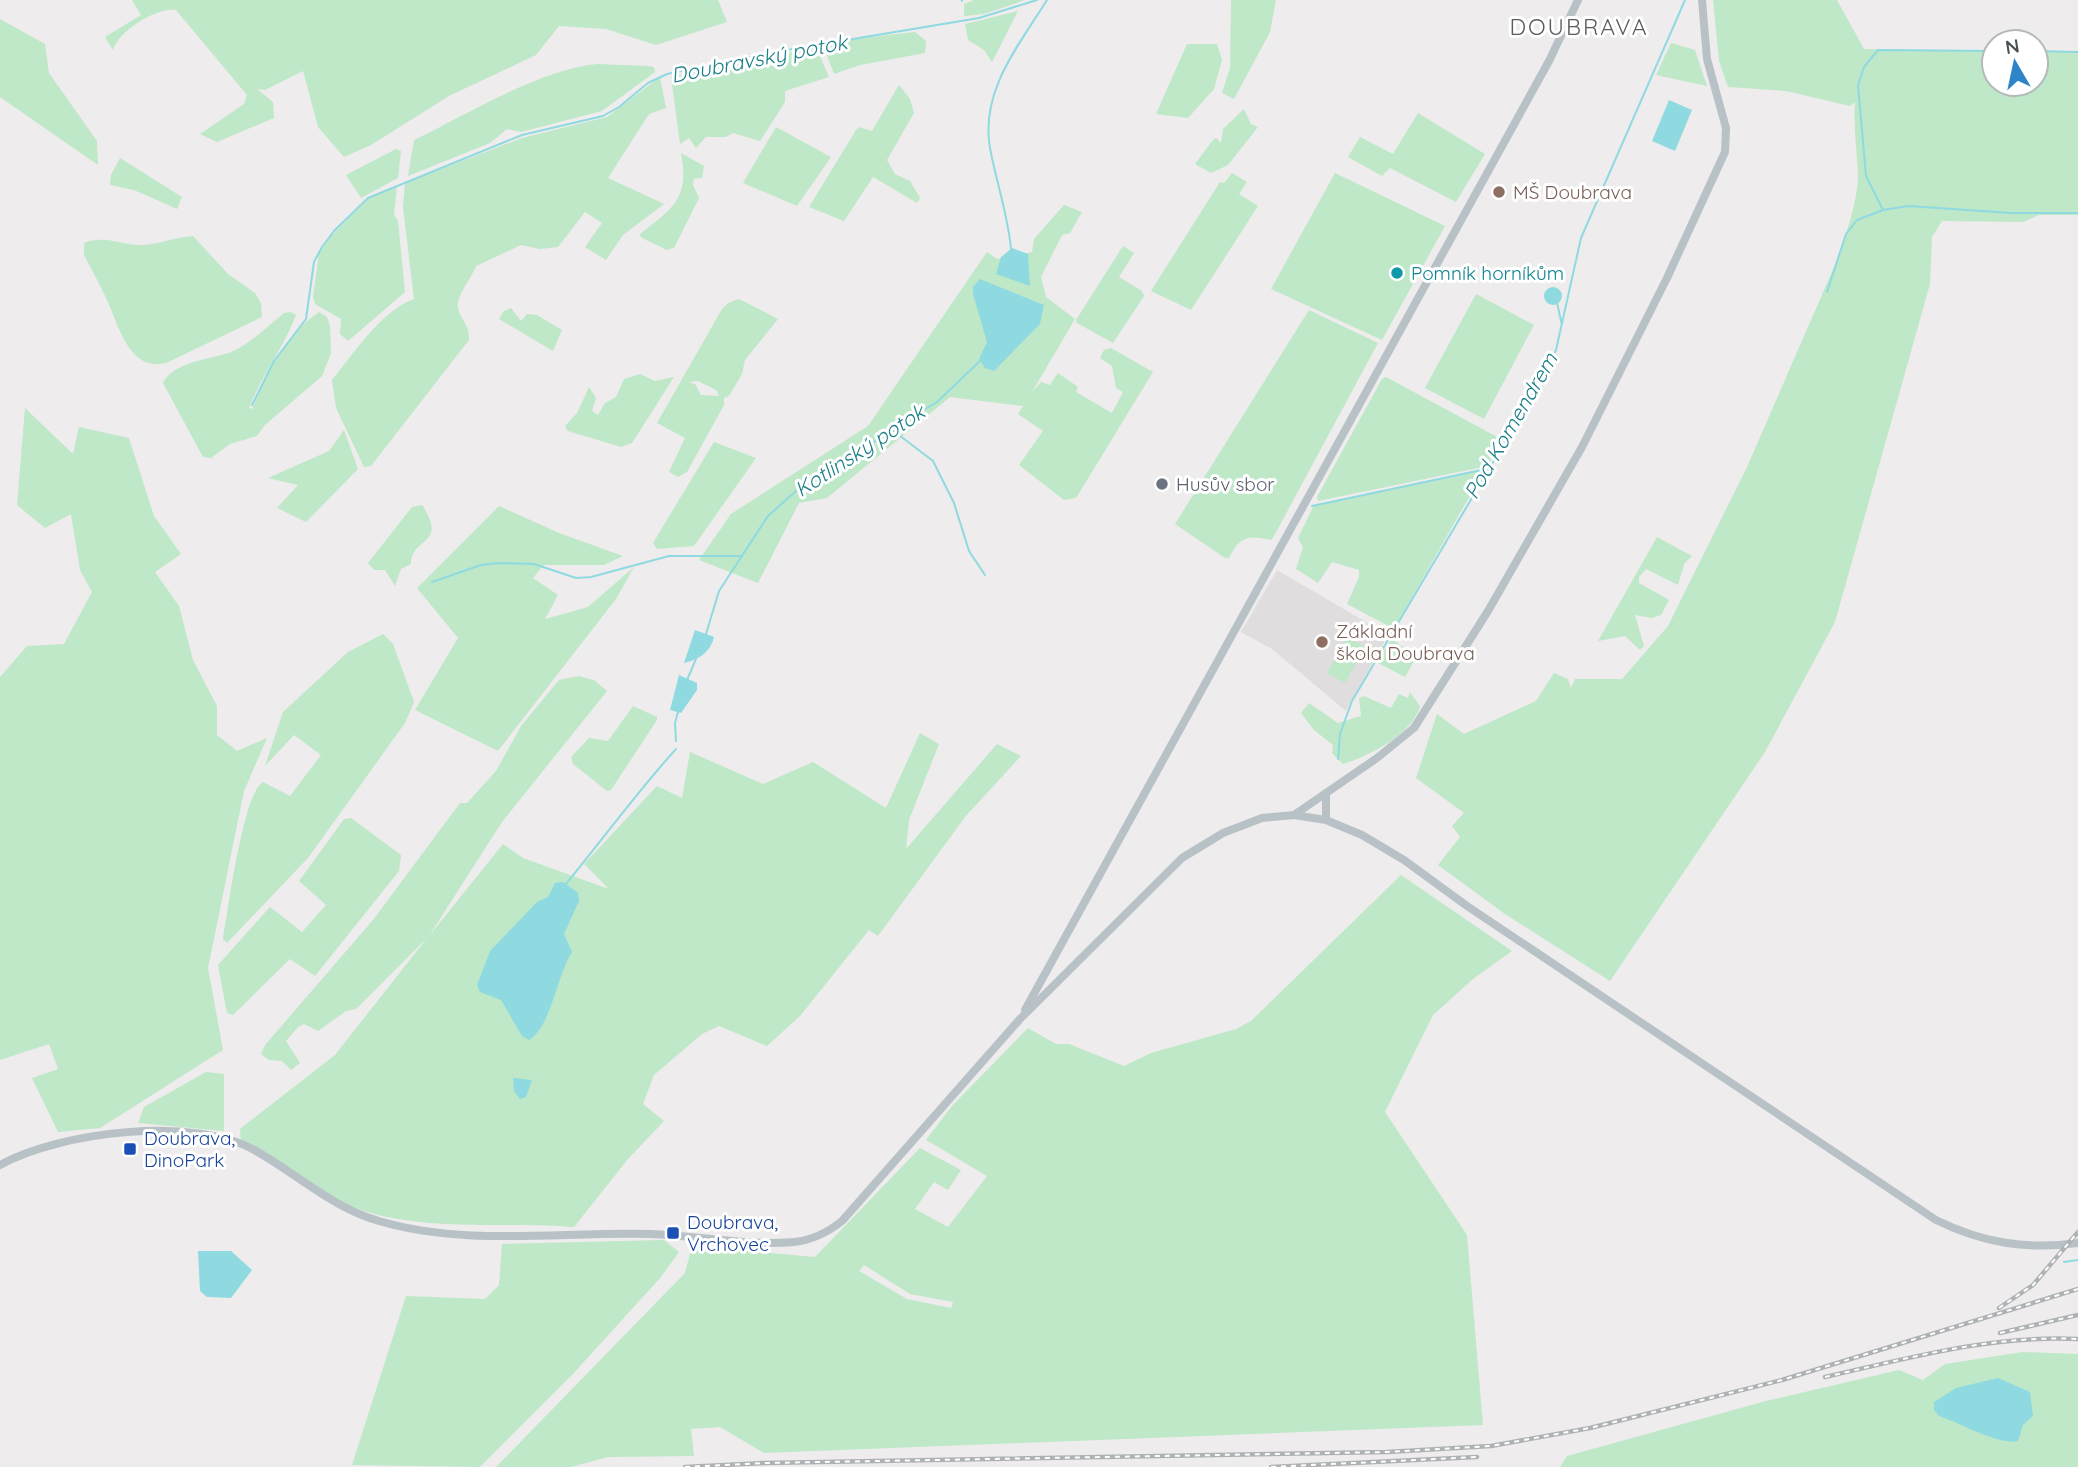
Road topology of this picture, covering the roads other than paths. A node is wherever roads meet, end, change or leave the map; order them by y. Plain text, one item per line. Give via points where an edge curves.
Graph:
1 (1577, 0) edge
2 (1702, 0) edge
3 (1326, 793) junction
4 (1294, 815) junction
5 (1326, 820) junction
6 (1020, 1019) junction
7 (0, 1165) edge
8 (2078, 1243) edge

1 - 6 street via 1549,61
2 - 3 street via 1707,59 1726,128 1725,152 1667,278 1582,447 1414,728
3 - 4 street
3 - 5 street
4 - 5 street
4 - 6 street via 1262,818 1223,833 1182,858
5 - 8 street via 1404,860 1936,1220 2005,1245
6 - 7 street via 842,1221 821,1236 794,1242 654,1234 448,1236 377,1221 313,1190 255,1150 178,1131 56,1142

